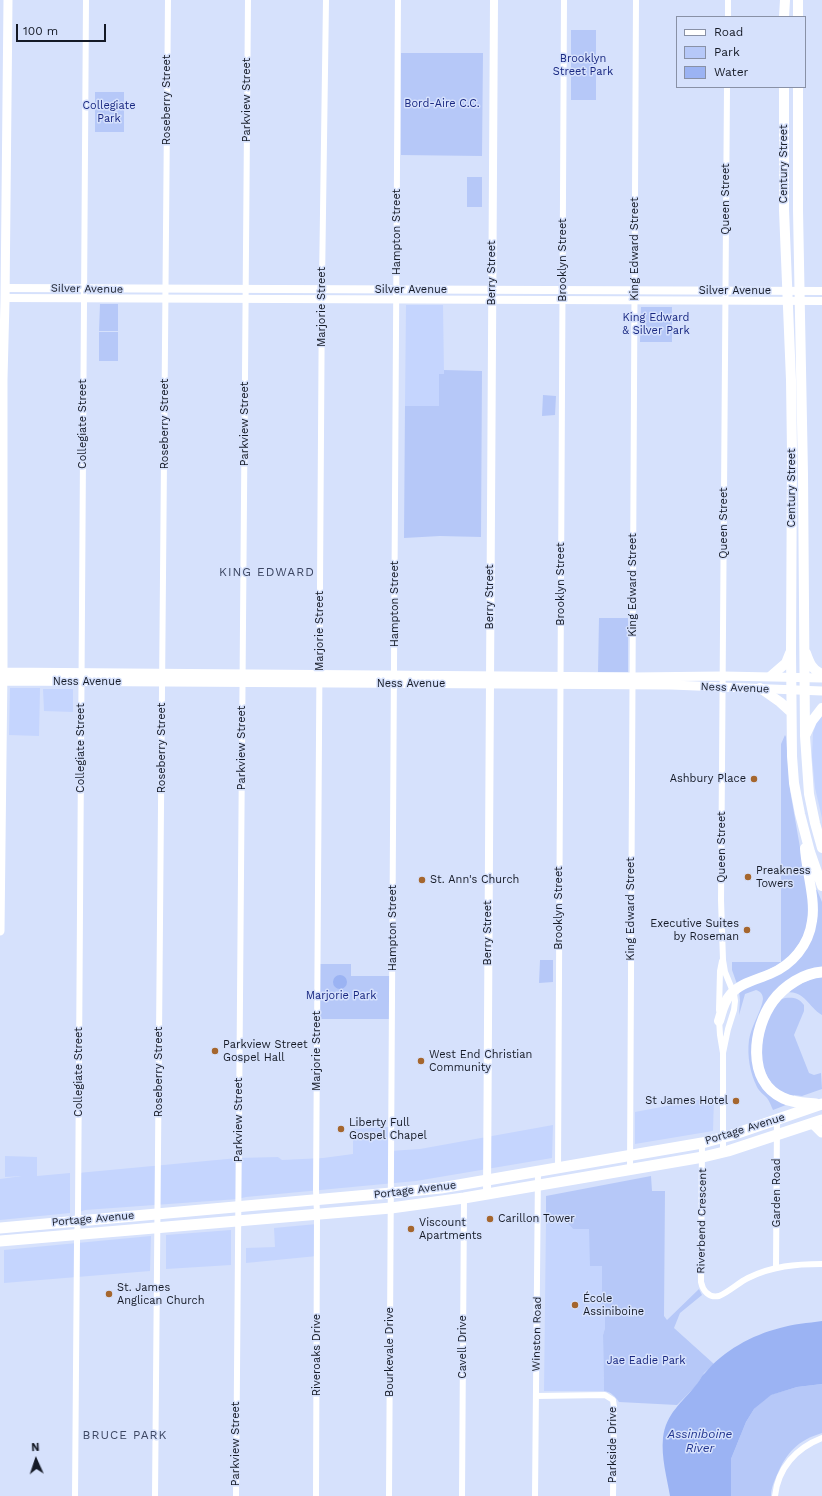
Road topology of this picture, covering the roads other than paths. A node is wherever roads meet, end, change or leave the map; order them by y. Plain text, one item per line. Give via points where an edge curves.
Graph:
1 (8, 0) edge
2 (86, 0) edge
3 (168, 0) edge
4 (248, 0) edge
5 (326, 0) edge
6 (398, 0) edge
7 (494, 0) edge
8 (564, 0) edge
9 (636, 0) edge
10 (728, 0) edge
11 (784, 0) edge
12 (798, 0) edge
13 (728, 16) edge
14 (784, 16) edge
15 (798, 16) edge
16 (727, 88) edge
17 (784, 88) edge
18 (798, 88) edge
19 (3, 288) edge
20 (84, 289) junction
21 (166, 289) junction
22 (246, 289) junction
23 (322, 290) junction
24 (396, 290) junction
25 (492, 290) junction
26 (563, 290) junction
27 (634, 290) junction
28 (726, 290) junction
29 (822, 291) edge
30 (787, 296) junction
31 (801, 296) junction
32 (3, 298) edge
33 (84, 298) junction
34 (166, 298) junction
35 (246, 299) junction
36 (322, 299) junction
37 (396, 299) junction
38 (492, 300) junction
39 (563, 300) junction
40 (634, 300) junction
41 (726, 301) junction
42 (822, 301) edge
43 (804, 648) junction
44 (791, 651) junction
45 (1, 661) edge
46 (822, 674) edge
47 (723, 676) junction
48 (771, 676) junction
49 (2, 677) edge
50 (791, 677) junction
51 (81, 678) junction
52 (162, 678) junction
53 (804, 678) junction
54 (822, 678) edge
55 (242, 679) junction
56 (319, 679) junction
57 (394, 680) junction
58 (490, 680) junction
59 (561, 681) junction
60 (632, 681) junction
61 (723, 688) junction
62 (760, 688) junction
63 (791, 690) junction
64 (804, 690) junction
65 (822, 691) edge
66 (822, 708) edge
67 (791, 712) junction
68 (805, 736) junction
69 (815, 823) junction
70 (803, 828) junction
71 (822, 836) edge
72 (822, 848) edge
73 (822, 886) edge
74 (0, 931) edge
75 (723, 960) junction
76 (822, 972) edge
77 (733, 992) junction
78 (719, 1021) junction
79 (722, 1053) junction
80 (821, 1104) edge
81 (777, 1120) junction
82 (817, 1121) edge
83 (822, 1132) edge
84 (777, 1135) junction
85 (722, 1138) junction
86 (702, 1143) junction
87 (722, 1153) junction
88 (630, 1156) junction
89 (702, 1157) junction
90 (558, 1168) junction
91 (630, 1169) junction
92 (538, 1171) junction
93 (487, 1180) junction
94 (538, 1186) junction
95 (391, 1193) junction
96 (487, 1194) junction
97 (464, 1198) junction
98 (316, 1200) junction
99 (238, 1207) junction
100 (391, 1208) junction
101 (158, 1214) junction
102 (317, 1214) junction
103 (78, 1220) junction
104 (238, 1221) junction
105 (0, 1228) edge
106 (158, 1228) junction
107 (77, 1235) junction
108 (0, 1241) edge
109 (822, 1264) edge
110 (776, 1267) junction
111 (536, 1396) junction
112 (822, 1438) edge
113 (75, 1496) edge
114 (155, 1496) edge
115 (236, 1496) edge
116 (316, 1496) edge
117 (389, 1496) edge
118 (462, 1496) edge
119 (535, 1496) edge
120 (614, 1496) edge
121 (775, 1496) edge

1 - 19 main road
2 - 20 street, Collegiate Street
3 - 21 street, Roseberry Street
4 - 22 street, Parkview Street
5 - 23 street, Marjorie Street
6 - 24 street, Hampton Street
7 - 25 street, Berry Street
8 - 26 street, Brooklyn Street
9 - 27 street, King Edward Street
10 - 13 street
11 - 14 main road
12 - 15 main road
16 - 28 street, Queen Street
17 - 30 main road, Century Street
18 - 31 main road, Century Street
19 - 20 street, Silver Avenue
19 - 32 main road
20 - 21 street, Silver Avenue
20 - 33 street, Collegiate Street
21 - 22 street, Silver Avenue
21 - 34 street, Roseberry Street
22 - 23 street, Silver Avenue
22 - 35 street, Parkview Street
23 - 24 street, Silver Avenue
23 - 36 street, Marjorie Street
24 - 25 street, Silver Avenue
24 - 37 street, Hampton Street
25 - 26 street, Silver Avenue
25 - 38 street, Berry Street
26 - 27 street, Silver Avenue
26 - 39 street, Brooklyn Street
27 - 28 street, Silver Avenue
27 - 40 street, King Edward Street
28 - 30 street, Silver Avenue
28 - 41 street, Queen Street
29 - 31 street, Silver Avenue
30 - 31 street, Silver Avenue
30 - 41 street, Silver Avenue
30 - 44 main road, Century Street via 792,438
31 - 42 street, Silver Avenue
31 - 43 main road, Century Street
32 - 33 street, Silver Avenue
32 - 45 main road
33 - 34 street, Silver Avenue
33 - 51 street, Collegiate Street
34 - 35 street, Silver Avenue
34 - 52 street, Roseberry Street
35 - 36 street, Silver Avenue
35 - 55 street, Parkview Street
36 - 37 street, Silver Avenue
36 - 56 street, Marjorie Street
37 - 38 street, Silver Avenue
37 - 57 street, Hampton Street
38 - 39 street, Silver Avenue
38 - 58 street, Berry Street
39 - 40 street, Silver Avenue
39 - 59 street, Brooklyn Street
40 - 41 street, Silver Avenue
40 - 60 street, King Edward Street
41 - 47 street, Queen Street
43 - 46 main road via 810,664
43 - 53 main road, Century Street
44 - 48 main road via 786,663
44 - 50 main road, Century Street
45 - 49 main road
47 - 48 main road, Ness Avenue
47 - 60 main road, Ness Avenue
47 - 61 street, Queen Street
48 - 50 main road, Ness Avenue
49 - 51 main road, Ness Avenue
49 - 74 main road
50 - 53 main road, Ness Avenue
50 - 63 main road, Century Street
51 - 52 main road, Ness Avenue
51 - 103 street, Collegiate Street
52 - 55 main road, Ness Avenue
52 - 101 street, Roseberry Street
53 - 54 main road, Ness Avenue
53 - 64 main road, Century Street
55 - 56 main road, Ness Avenue
55 - 99 street, Parkview Street
56 - 57 main road, Ness Avenue
56 - 98 street, Marjorie Street
57 - 58 main road, Ness Avenue
57 - 95 street, Hampton Street
58 - 59 main road, Ness Avenue
58 - 93 street, Berry Street
59 - 60 main road, Ness Avenue
59 - 90 street, Brooklyn Street
60 - 61 main road, Ness Avenue
60 - 88 street, King Edward Street
61 - 62 main road, Ness Avenue
61 - 75 street, Queen Street
62 - 63 main road, Ness Avenue
62 - 67 main road
63 - 64 main road, Ness Avenue
63 - 67 main road, Century Street
64 - 65 main road, Ness Avenue
64 - 68 main road, Century Street
66 - 68 main road
67 - 70 main road, Century Street via 794,783
68 - 69 main road, Century Street
69 - 71 main road
69 - 72 main road, Century Street
70 - 73 main road, Century Street
70 - 77 main road via 813,910 808,936 787,964 744,984
75 - 77 street, Queen Street
75 - 78 street, Queen Street via 720,970
76 - 80 highway via 798,979 776,997 762,1021 757,1052 762,1078 773,1092 788,1100
77 - 78 main road via 725,1002
77 - 79 street, Queen Street via 735,1007
78 - 79 street, Queen Street
79 - 85 street, Queen Street
80 - 81 highway, Portage Avenue
81 - 84 street, Garden Road
81 - 85 highway, Portage Avenue
82 - 83 highway
82 - 84 highway, Portage Avenue
84 - 87 highway, Portage Avenue
84 - 110 street, Garden Road
85 - 86 highway, Portage Avenue
85 - 87 street, Queen Street
86 - 88 highway, Portage Avenue
86 - 89 street, Riverbend Crescent
87 - 89 highway, Portage Avenue
88 - 90 highway, Portage Avenue
88 - 91 street, King Edward Street
89 - 91 highway, Portage Avenue
89 - 110 street, Riverbend Crescent via 701,1282 704,1290 710,1296 719,1296 748,1278
90 - 92 highway, Portage Avenue
91 - 94 highway, Portage Avenue
92 - 93 highway, Portage Avenue
92 - 94 street, Winston Road
93 - 95 highway, Portage Avenue
93 - 96 street, Berry Street
94 - 96 highway, Portage Avenue
94 - 111 street, Winston Road
95 - 98 highway, Portage Avenue
95 - 100 street, Hampton Street
96 - 97 highway, Portage Avenue
97 - 100 highway, Portage Avenue
97 - 118 street, Cavell Drive
98 - 99 highway, Portage Avenue
98 - 102 street, Marjorie Street
99 - 101 highway, Portage Avenue
99 - 104 street, Parkview Street
100 - 102 highway, Portage Avenue
100 - 117 street, Bourkevale Drive
101 - 103 highway, Portage Avenue
101 - 106 street, Roseberry Street
102 - 104 highway, Portage Avenue
102 - 116 street, Riveroaks Drive
103 - 105 highway, Portage Avenue
103 - 107 street, Collegiate Street
104 - 106 highway, Portage Avenue
104 - 115 street, Parkview Street
106 - 107 highway, Portage Avenue
106 - 114 street, Roseberry Street
107 - 108 highway, Portage Avenue
107 - 113 street, Collegiate Street
109 - 110 street, Riverbend Crescent
111 - 119 street, Winston Road
111 - 120 street, Parkside Drive via 605,1395 613,1400
112 - 121 street via 801,1448 788,1462

